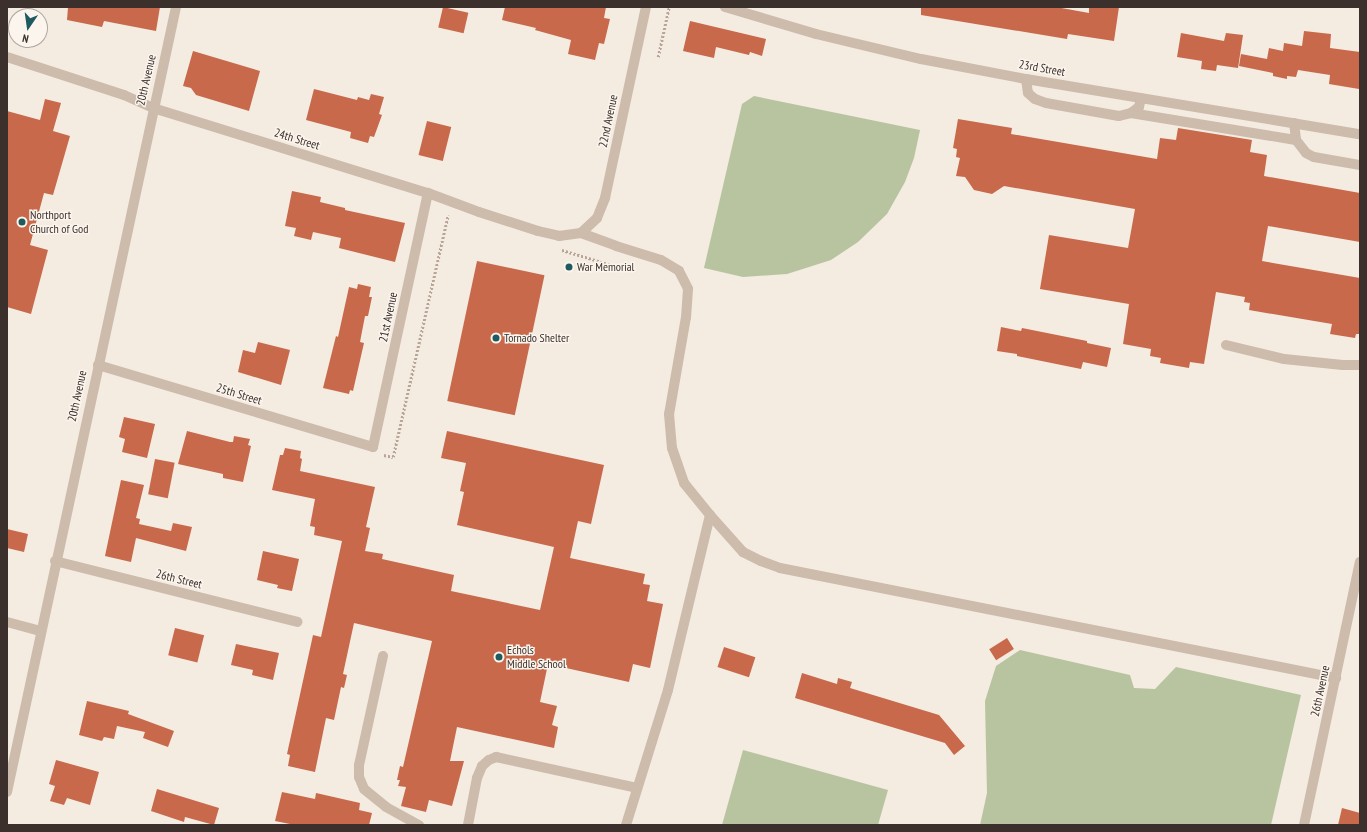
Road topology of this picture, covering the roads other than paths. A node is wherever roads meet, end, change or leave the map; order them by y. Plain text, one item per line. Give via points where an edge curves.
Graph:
1 (176, 7) edge
2 (646, 7) edge
3 (725, 7) edge
4 (7, 56) edge
5 (1026, 79) junction
6 (1141, 98) junction
7 (153, 108) junction
8 (1131, 113) junction
9 (1294, 123) junction
10 (1360, 134) edge
11 (1296, 140) junction
12 (1360, 166) edge
13 (428, 193) junction
14 (581, 233) junction
15 (1226, 346) dead end
16 (98, 365) junction
17 (1360, 365) edge
18 (376, 450) joint
19 (710, 515) junction
20 (55, 561) junction
21 (1360, 562) edge
22 (7, 622) edge
23 (297, 622) dead end
24 (40, 631) junction
25 (383, 656) dead end
26 (1336, 678) junction
27 (637, 788) junction
28 (7, 792) edge
29 (419, 825) edge
30 (468, 825) edge
31 (626, 825) edge
32 (1304, 825) edge

1 - 7 street, 20th Avenue
2 - 14 street, 22nd Avenue via 605,198 597,218
3 - 5 street, 23rd Street via 816,34 921,59
4 - 7 street, 24th Street via 124,95
5 - 6 street, 23rd Street
5 - 8 street via 1028,93 1046,103 1119,116
6 - 8 street via 1139,107
6 - 9 street, 23rd Street
7 - 13 street, 24th Street
7 - 16 street, 20th Avenue
8 - 11 street
9 - 10 street, 23rd Street
9 - 11 street
11 - 12 street via 1306,153 1314,157
13 - 14 street, 24th Street via 538,231 559,236
13 - 18 street, 21st Avenue
14 - 19 street via 661,260 679,271 688,289 686,317 669,414 672,448 684,483
15 - 17 street via 1284,359
16 - 18 street, 25th Street
16 - 20 street, 20th Avenue
19 - 26 street via 743,552 780,568
19 - 27 street via 668,690
20 - 23 street, 26th Street
20 - 24 street, 20th Avenue
21 - 26 street, 26th Avenue
22 - 24 street
24 - 28 street, 20th Avenue
25 - 29 street via 359,765 359,777 364,789 386,807
26 - 32 street, 26th Avenue
27 - 30 street via 496,757 482,766 477,778
27 - 31 street

